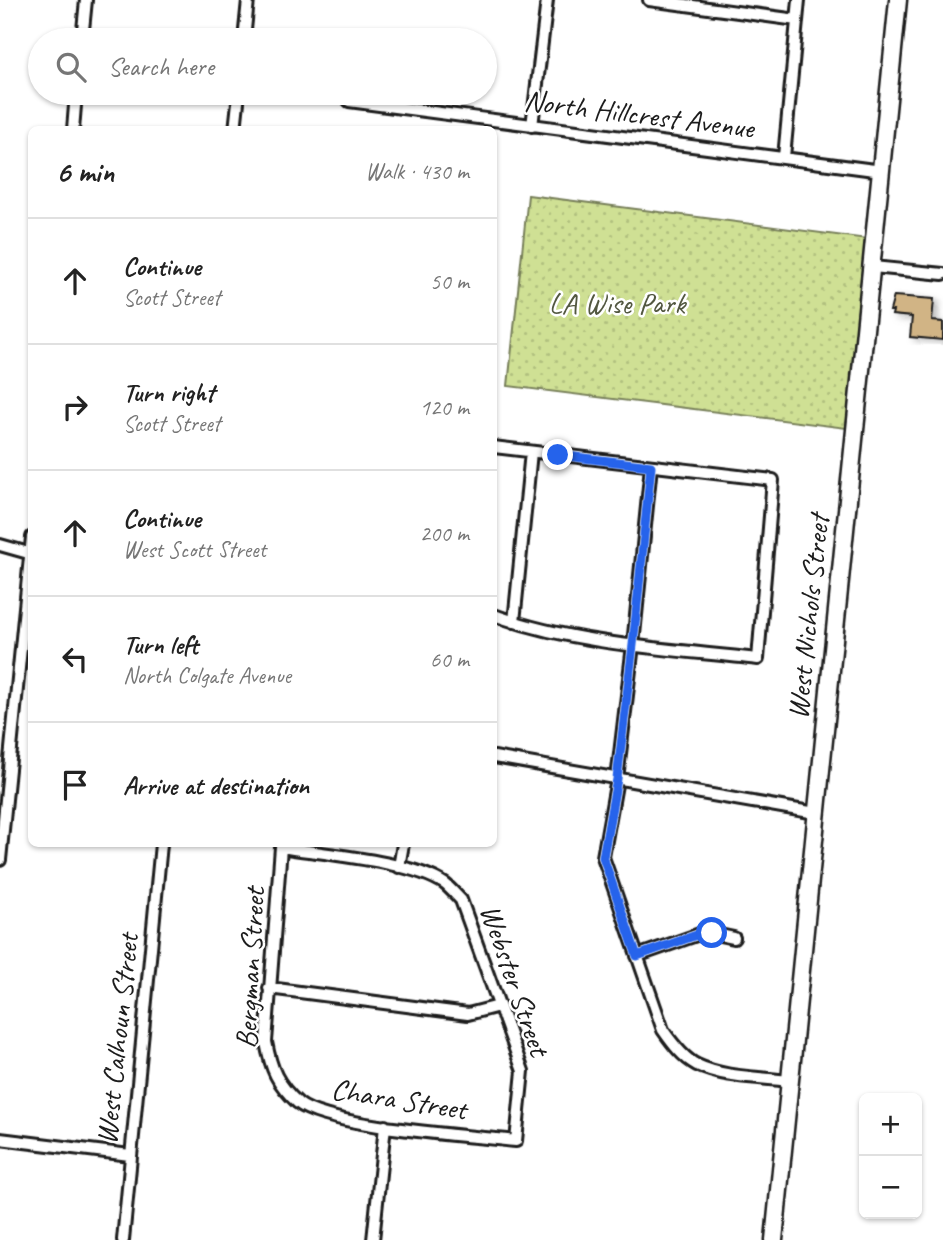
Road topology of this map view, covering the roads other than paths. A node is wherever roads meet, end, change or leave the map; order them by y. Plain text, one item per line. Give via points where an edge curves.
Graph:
1 (86, 0) edge
2 (248, 0) edge
3 (547, 0) edge
4 (649, 0) edge
5 (799, 0) edge
6 (898, 0) edge
7 (797, 20) junction
8 (83, 28) edge
9 (245, 28) edge
10 (75, 105) edge
11 (238, 105) edge
12 (372, 105) edge
13 (73, 126) edge
14 (235, 126) edge
15 (532, 126) junction
16 (784, 157) junction
17 (882, 171) junction
18 (873, 267) junction
19 (943, 274) edge
20 (497, 447) edge
21 (531, 452) junction
22 (651, 466) junction
23 (0, 545) edge
24 (28, 553) edge
25 (28, 584) edge
26 (497, 616) edge
27 (514, 622) junction
28 (633, 645) junction
29 (497, 758) edge
30 (617, 779) junction
31 (816, 813) junction
32 (161, 847) edge
33 (402, 847) edge
34 (0, 860) edge
35 (399, 867) junction
36 (734, 938) dead end
37 (637, 956) junction
38 (269, 988) junction
39 (499, 1006) junction
40 (789, 1081) junction
41 (283, 1087) joint
42 (385, 1126) junction
43 (0, 1139) edge
44 (516, 1141) joint
45 (130, 1155) junction
46 (123, 1240) edge
47 (373, 1240) edge
48 (775, 1240) edge

1 - 8 street
2 - 9 street
3 - 15 street
4 - 7 street
5 - 7 street
6 - 17 street, West Nichols Street
7 - 16 street
10 - 13 street
11 - 14 street
12 - 15 street, North Hillcrest Avenue
15 - 16 street, North Hillcrest Avenue
16 - 17 street, North Hillcrest Avenue
17 - 18 street, West Nichols Street
18 - 19 street
18 - 31 street, West Nichols Street
20 - 21 street
21 - 22 street
21 - 27 street
22 - 28 street
22 - 28 street via 773,480 758,659
23 - 24 street
25 - 34 street
26 - 27 street
27 - 28 street
28 - 30 street
29 - 30 street
30 - 31 street
30 - 37 street via 603,857
31 - 40 street, West Nichols Street
32 - 45 street, West Calhoun Street
33 - 35 street
35 - 38 street, Bergman Street via 281,847
35 - 39 street, Webster Street via 445,884 461,900
36 - 37 street via 705,932
37 - 40 street via 663,1030 678,1050 697,1065 721,1072
38 - 39 street via 468,1014
38 - 41 street, Bergman Street via 265,1042 271,1069
39 - 44 street, Webster Street via 523,1071
40 - 48 street, West Nichols Street
41 - 42 street, Chara Street via 300,1104 324,1115
42 - 44 street, Chara Street
42 - 47 street
43 - 45 street
45 - 46 street, West Calhoun Street

